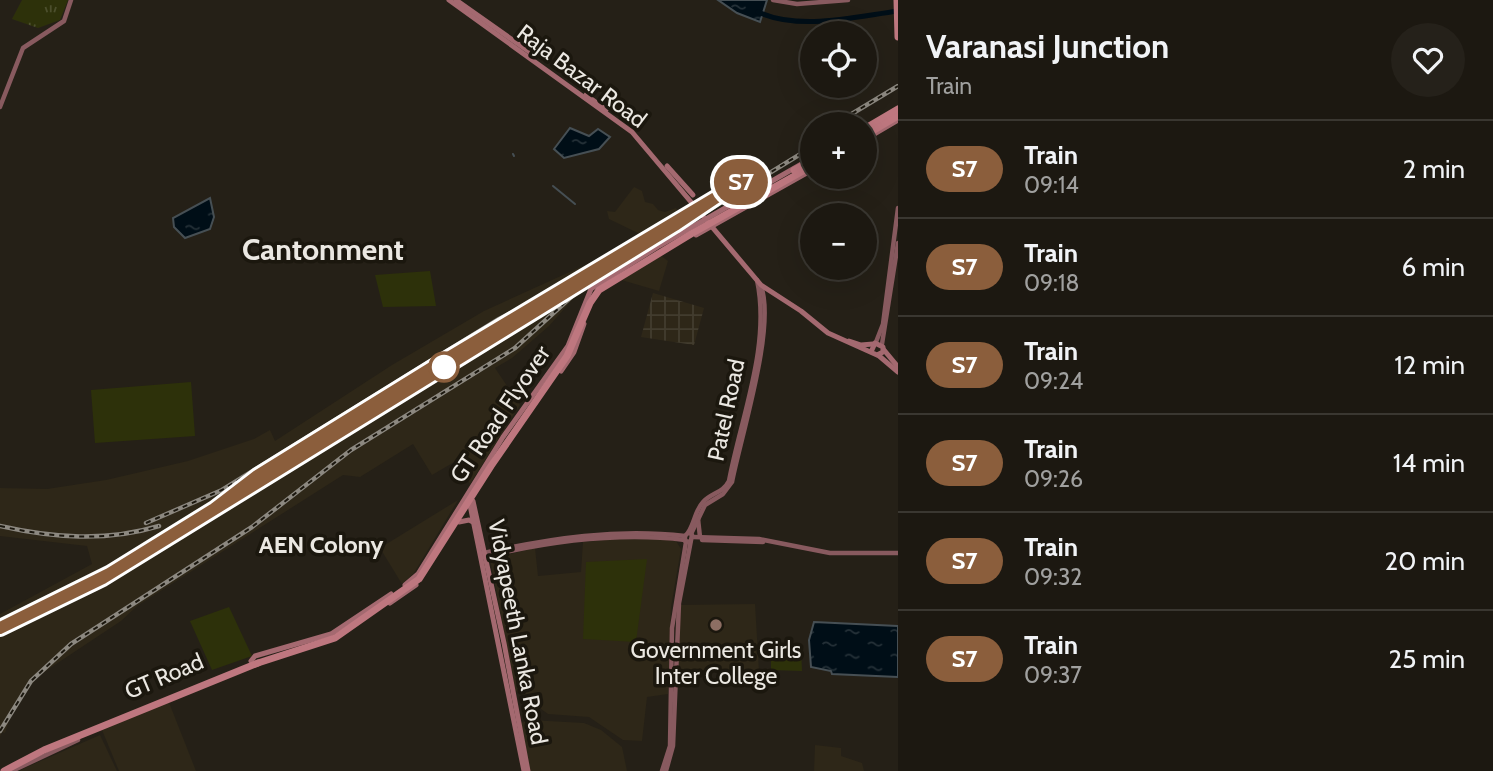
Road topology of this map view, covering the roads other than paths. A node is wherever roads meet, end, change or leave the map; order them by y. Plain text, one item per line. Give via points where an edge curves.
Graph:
1 (71, 0) edge
2 (449, 0) edge
3 (456, 0) edge
4 (773, 0) edge
5 (848, 0) edge
6 (897, 0) edge
7 (898, 37) edge
8 (562, 79) junction
9 (0, 107) edge
10 (898, 109) edge
11 (898, 118) edge
12 (877, 121) edge
13 (877, 130) edge
14 (800, 169) edge
15 (800, 170) edge
16 (800, 170) edge
17 (898, 208) edge
18 (709, 217) junction
19 (714, 225) junction
20 (898, 243) edge
21 (759, 281) junction
22 (879, 343) junction
23 (895, 368) edge
24 (471, 503) junction
25 (458, 523) junction
26 (475, 523) junction
27 (690, 538) junction
28 (898, 553) edge
29 (483, 555) junction
30 (255, 662) junction
31 (95, 729) junction
32 (4, 771) edge
33 (12, 771) edge
34 (526, 771) edge
35 (664, 771) edge

1 - 9 street via 64,21 23,48
2 - 8 main road, Raja Bazar Road
3 - 8 main road, Raja Bazar Road
4 - 5 street via 797,4
6 - 7 highway
8 - 18 main road, Raja Bazar Road via 635,130
10 - 12 highway
11 - 13 highway
14 - 18 main road, GT Road
15 - 19 main road, GT Road
16 - 30 highway, GT Road Flyover, bridge via 599,290 567,356 419,579 335,638
17 - 22 street
18 - 19 main road, Raja Bazar Road
18 - 30 main road, GT Road via 591,289 568,346 503,437 418,574 331,634 255,656
19 - 21 main road, Raja Bazar Road
19 - 24 main road, GT Road via 603,291 590,310 574,352
20 - 22 street
21 - 22 main road, Raja Bazar Road via 841,337 861,345
21 - 22 main road, Raja Bazar Road via 828,333 871,352
21 - 27 street, Patel Road via 754,369 729,481 702,503
21 - 27 street, Patel Road via 764,309 758,369 732,482 705,505
22 - 23 main road
24 - 25 main road, GT Road
24 - 26 main road, Vidyapeeth Lanka Road
24 - 29 main road, Vidyapeeth Lanka Road
25 - 26 main road
25 - 30 main road, GT Road via 426,574 408,591 335,640
26 - 29 main road, Vidyapeeth Lanka Road
27 - 28 street via 767,541 830,552
27 - 29 street via 610,534 534,542
27 - 35 street, Patel Road via 680,603 672,746
29 - 34 main road, Vidyapeeth Lanka Road
30 - 31 highway, GT Road
31 - 32 highway, GT Road
31 - 33 street

